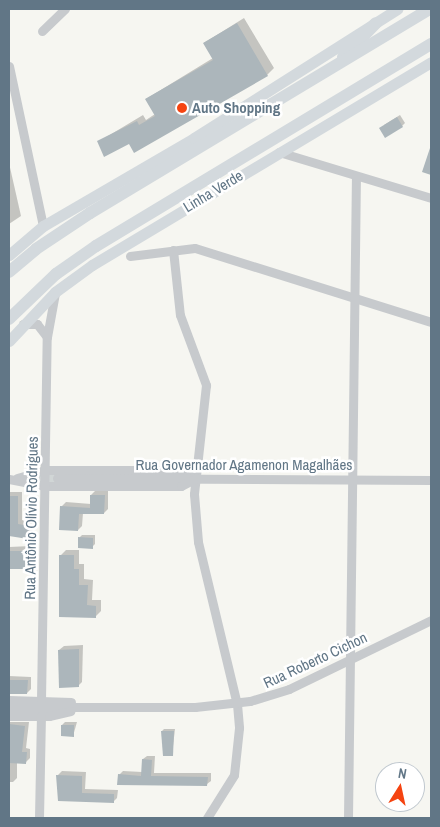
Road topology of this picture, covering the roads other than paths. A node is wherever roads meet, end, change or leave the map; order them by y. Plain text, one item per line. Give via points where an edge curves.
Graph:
1 (65, 9) edge
2 (397, 9) edge
3 (429, 9) edge
4 (376, 23) junction
5 (42, 31) dead end
6 (431, 44) edge
7 (431, 62) edge
8 (9, 66) edge
9 (332, 68) junction
10 (279, 152) junction
11 (356, 176) junction
12 (431, 198) edge
13 (43, 226) junction
14 (174, 250) junction
15 (9, 255) edge
16 (130, 256) dead end
17 (9, 272) edge
18 (55, 292) junction
19 (354, 298) junction
20 (9, 319) edge
21 (431, 322) edge
22 (23, 324) junction
23 (47, 337) junction
24 (9, 341) edge
25 (45, 470) junction
26 (56, 478) tunnel mouth
27 (196, 478) junction
28 (12, 479) edge
29 (352, 479) junction
30 (431, 480) edge
31 (45, 486) junction
32 (431, 620) edge
33 (350, 660) junction
34 (9, 700) edge
35 (41, 700) junction
36 (237, 704) junction
37 (9, 707) edge
38 (85, 708) junction
39 (9, 716) edge
40 (41, 716) junction
41 (39, 818) edge
42 (207, 818) edge
43 (348, 818) edge

1 - 5 street
2 - 4 main road
3 - 9 highway
4 - 9 highway
4 - 13 main road via 194,138
6 - 20 highway, Linha Verde via 96,246 56,274
7 - 10 main road, Linha Verde
8 - 13 street
9 - 17 highway via 77,222
10 - 11 street
10 - 18 main road, Linha Verde via 117,249
11 - 12 street
11 - 19 street
13 - 15 main road
14 - 16 street
14 - 19 street via 195,248
14 - 27 street via 180,315 206,385
18 - 22 main road, Linha Verde
18 - 23 street, Rua Antônio Olívio Rodrigues
19 - 21 street
19 - 29 street
22 - 23 street via 37,324
22 - 24 main road, Linha Verde
23 - 25 street, Rua Antônio Olívio Rodrigues
25 - 27 street via 184,470
25 - 28 street
25 - 31 street, Rua Antônio Olívio Rodrigues
26 - 27 street, Rua Governador Agamenon Magalhães
27 - 29 street, Rua Governador Agamenon Magalhães
27 - 31 street via 181,486
27 - 36 street via 194,505 200,558
28 - 31 street
29 - 30 street, Rua Governador Agamenon Magalhães
29 - 33 street
31 - 35 street, Rua Antônio Olívio Rodrigues
32 - 33 street, Rua Roberto Cichon
33 - 36 street, Rua Roberto Cichon via 275,695
33 - 43 street
34 - 35 street
35 - 38 street via 75,703
36 - 38 street, Rua Roberto Cichon
36 - 42 street via 239,742 234,775
37 - 38 street, Rua Roberto Cichon
38 - 40 street, Rua Roberto Cichon
39 - 40 street, Rua Roberto Cichon
40 - 41 street

